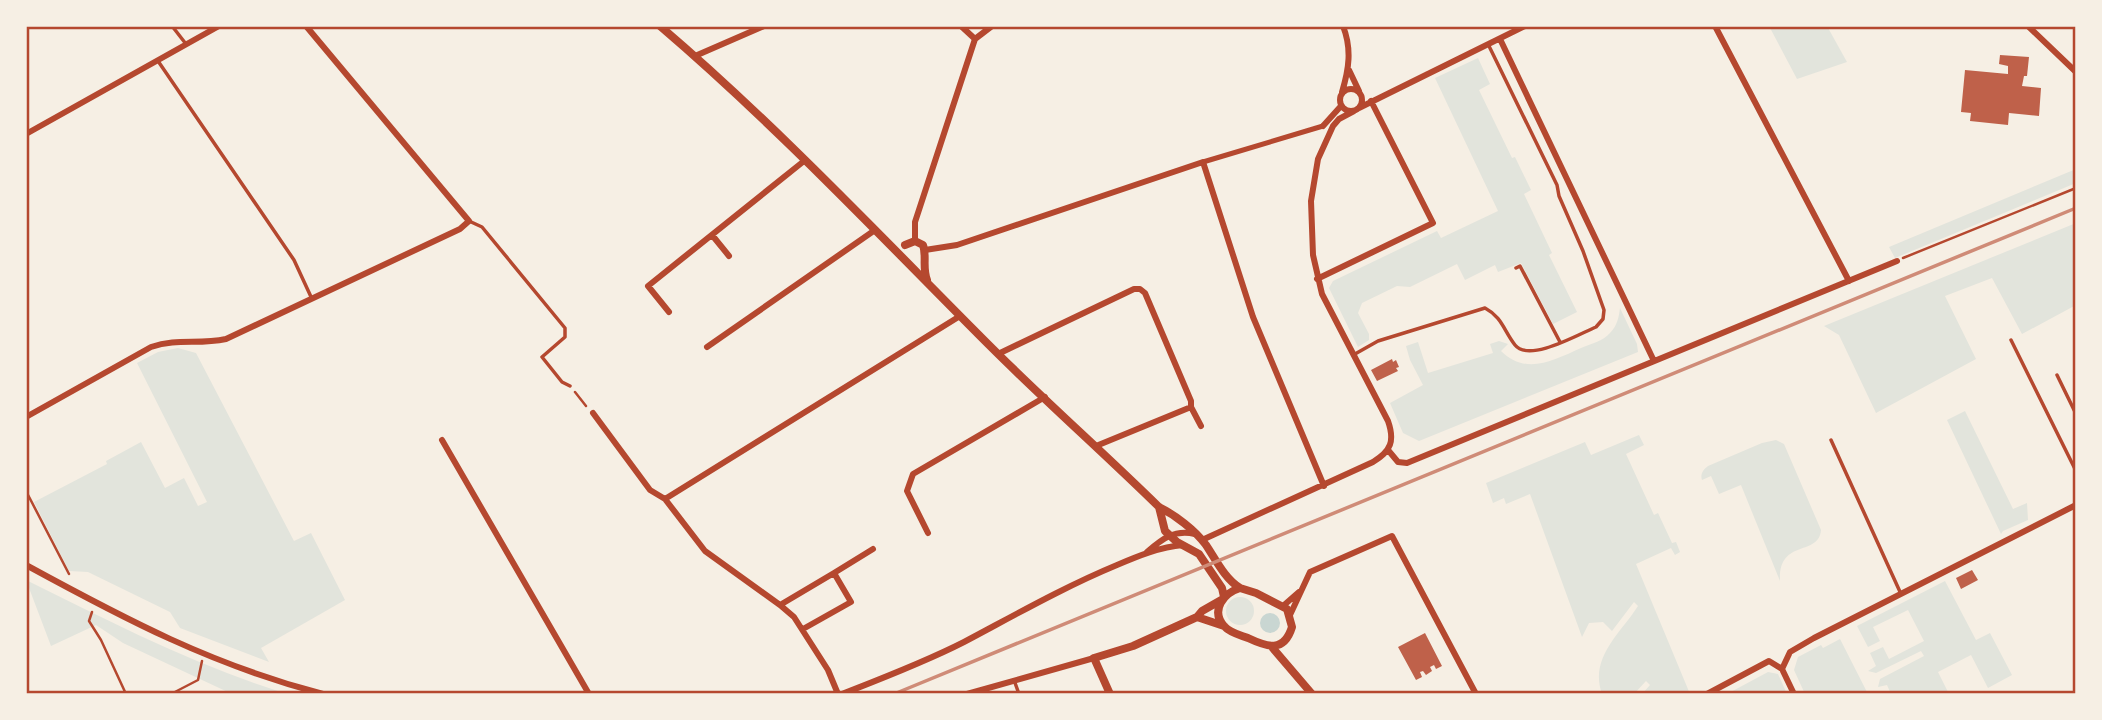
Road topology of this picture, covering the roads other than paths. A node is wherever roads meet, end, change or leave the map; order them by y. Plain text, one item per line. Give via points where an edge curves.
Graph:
1 (172, 26) edge
2 (219, 26) edge
3 (306, 26) edge
4 (660, 26) edge
5 (764, 26) edge
6 (961, 26) edge
7 (992, 26) edge
8 (1343, 26) edge
9 (1525, 26) edge
10 (1715, 26) edge
11 (2028, 26) edge
12 (975, 39) junction
13 (1500, 39) junction
14 (1488, 44) junction
15 (187, 45) junction
16 (695, 56) junction
17 (158, 61) junction
18 (1349, 70) junction
19 (2076, 72) edge
20 (1342, 92) junction
21 (1361, 95) junction
22 (1371, 101) junction
23 (1340, 106) junction
24 (1357, 109) junction
25 (1323, 127) joint
26 (26, 134) edge
27 (804, 161) junction
28 (1203, 162) junction
29 (469, 221) junction
30 (875, 230) junction
31 (712, 235) junction
32 (885, 238) junction
33 (915, 241) junction
34 (905, 245) junction
35 (924, 253) junction
36 (729, 256) dead end
37 (907, 261) junction
38 (1897, 261) road end
39 (1516, 268) dead end
40 (1317, 279) junction
41 (1849, 281) junction
42 (930, 284) junction
43 (312, 299) junction
44 (669, 312) dead end
45 (960, 316) junction
46 (2011, 340) dead end
47 (1560, 342) junction
48 (707, 347) dead end
49 (1353, 354) junction
50 (998, 355) junction
51 (1654, 361) junction
52 (2057, 375) dead end
53 (570, 386) road end
54 (1045, 397) junction
55 (1191, 407) junction
56 (593, 414) road end
57 (2076, 414) edge
58 (26, 417) edge
59 (1201, 426) dead end
60 (442, 440) dead end
61 (1831, 440) dead end
62 (1096, 446) junction
63 (1388, 450) junction
64 (2076, 471) edge
65 (1324, 486) junction
66 (665, 499) junction
67 (2076, 505) edge
68 (1159, 507) junction
69 (928, 533) dead end
70 (1169, 535) junction
71 (1198, 537) junction
72 (1183, 545) junction
73 (873, 549) dead end
74 (1145, 553) junction
75 (26, 565) edge
76 (834, 573) junction
77 (1240, 589) junction
78 (1299, 592) junction
79 (1900, 594) junction
80 (1224, 598) junction
81 (780, 605) junction
82 (1283, 606) junction
83 (1290, 615) junction
84 (1197, 617) junction
85 (1224, 626) junction
86 (803, 629) junction
87 (1270, 646) junction
88 (1094, 658) junction
89 (1782, 668) junction
90 (1014, 680) junction
91 (323, 694) edge
92 (589, 694) edge
93 (840, 694) edge
94 (967, 694) edge
95 (1019, 694) edge
96 (1110, 694) edge
97 (1312, 694) edge
98 (1476, 694) edge
99 (1707, 694) edge
100 (1794, 694) edge

1 - 15 lane
2 - 15 street
3 - 29 street
4 - 16 street
5 - 16 street
6 - 12 street
7 - 12 street
8 - 18 street
9 - 13 street
10 - 41 street
11 - 19 street
12 - 33 street via 915,222
13 - 14 street
13 - 51 street
14 - 22 street
14 - 47 lane via 1557,185 1604,310 1596,327
15 - 17 street
16 - 27 street
17 - 26 street
17 - 43 lane via 293,260
18 - 20 street
18 - 21 street
20 - 21 street via 1349,88
20 - 23 street
21 - 22 street
21 - 24 street
22 - 24 street
22 - 40 street via 1433,223
23 - 24 street via 1346,111
23 - 25 street
24 - 40 street via 1333,126 1318,159 1311,201
25 - 28 street
27 - 30 street
27 - 31 street
28 - 35 street
28 - 65 street via 1253,317
29 - 43 street
29 - 53 lane via 482,227 565,328 565,337 542,357
30 - 32 street
30 - 48 street
31 - 36 street
31 - 44 street via 648,286
32 - 34 street
32 - 37 street
33 - 34 street
33 - 35 street via 921,243
34 - 37 street via 902,251
35 - 37 street via 920,261
35 - 42 street via 924,272
37 - 42 street
38 - 41 street
39 - 47 lane via 1520,266
40 - 49 street
41 - 51 street
42 - 45 street
43 - 58 street via 226,339 205,344 171,341 151,347
45 - 50 street
45 - 66 street
46 - 64 lane
47 - 49 lane via 1537,352 1522,351 1495,313 1485,308 1378,341
49 - 63 street via 1388,421 1393,438
50 - 54 street
50 - 55 street via 1140,289
51 - 63 street via 1407,463 1398,462
52 - 57 lane
54 - 62 street
54 - 69 street via 913,474 907,491
55 - 59 street
55 - 62 street
56 - 66 street via 650,490
60 - 92 street
61 - 79 lane
62 - 68 street
63 - 65 street
65 - 71 street
66 - 81 street via 705,551
67 - 79 street
68 - 70 street
68 - 71 street
70 - 71 street via 1181,531
70 - 72 street
70 - 74 street
71 - 77 street
72 - 74 street
72 - 80 street via 1199,554
73 - 76 street
74 - 93 street via 1050,595 962,643
75 - 91 street via 142,628 197,652
76 - 81 street
76 - 86 street via 851,601
77 - 80 street
77 - 82 street
78 - 82 street
78 - 83 street
78 - 98 street via 1310,572 1392,536
79 - 89 street via 1790,652
80 - 84 street
80 - 85 street via 1218,615
81 - 86 street
82 - 83 street
83 - 87 street via 1289,635
84 - 85 street
84 - 88 street
85 - 87 street
86 - 93 street
87 - 97 street
88 - 90 street
88 - 96 street
89 - 99 street via 1769,661
89 - 100 street
90 - 94 street
90 - 95 lane

